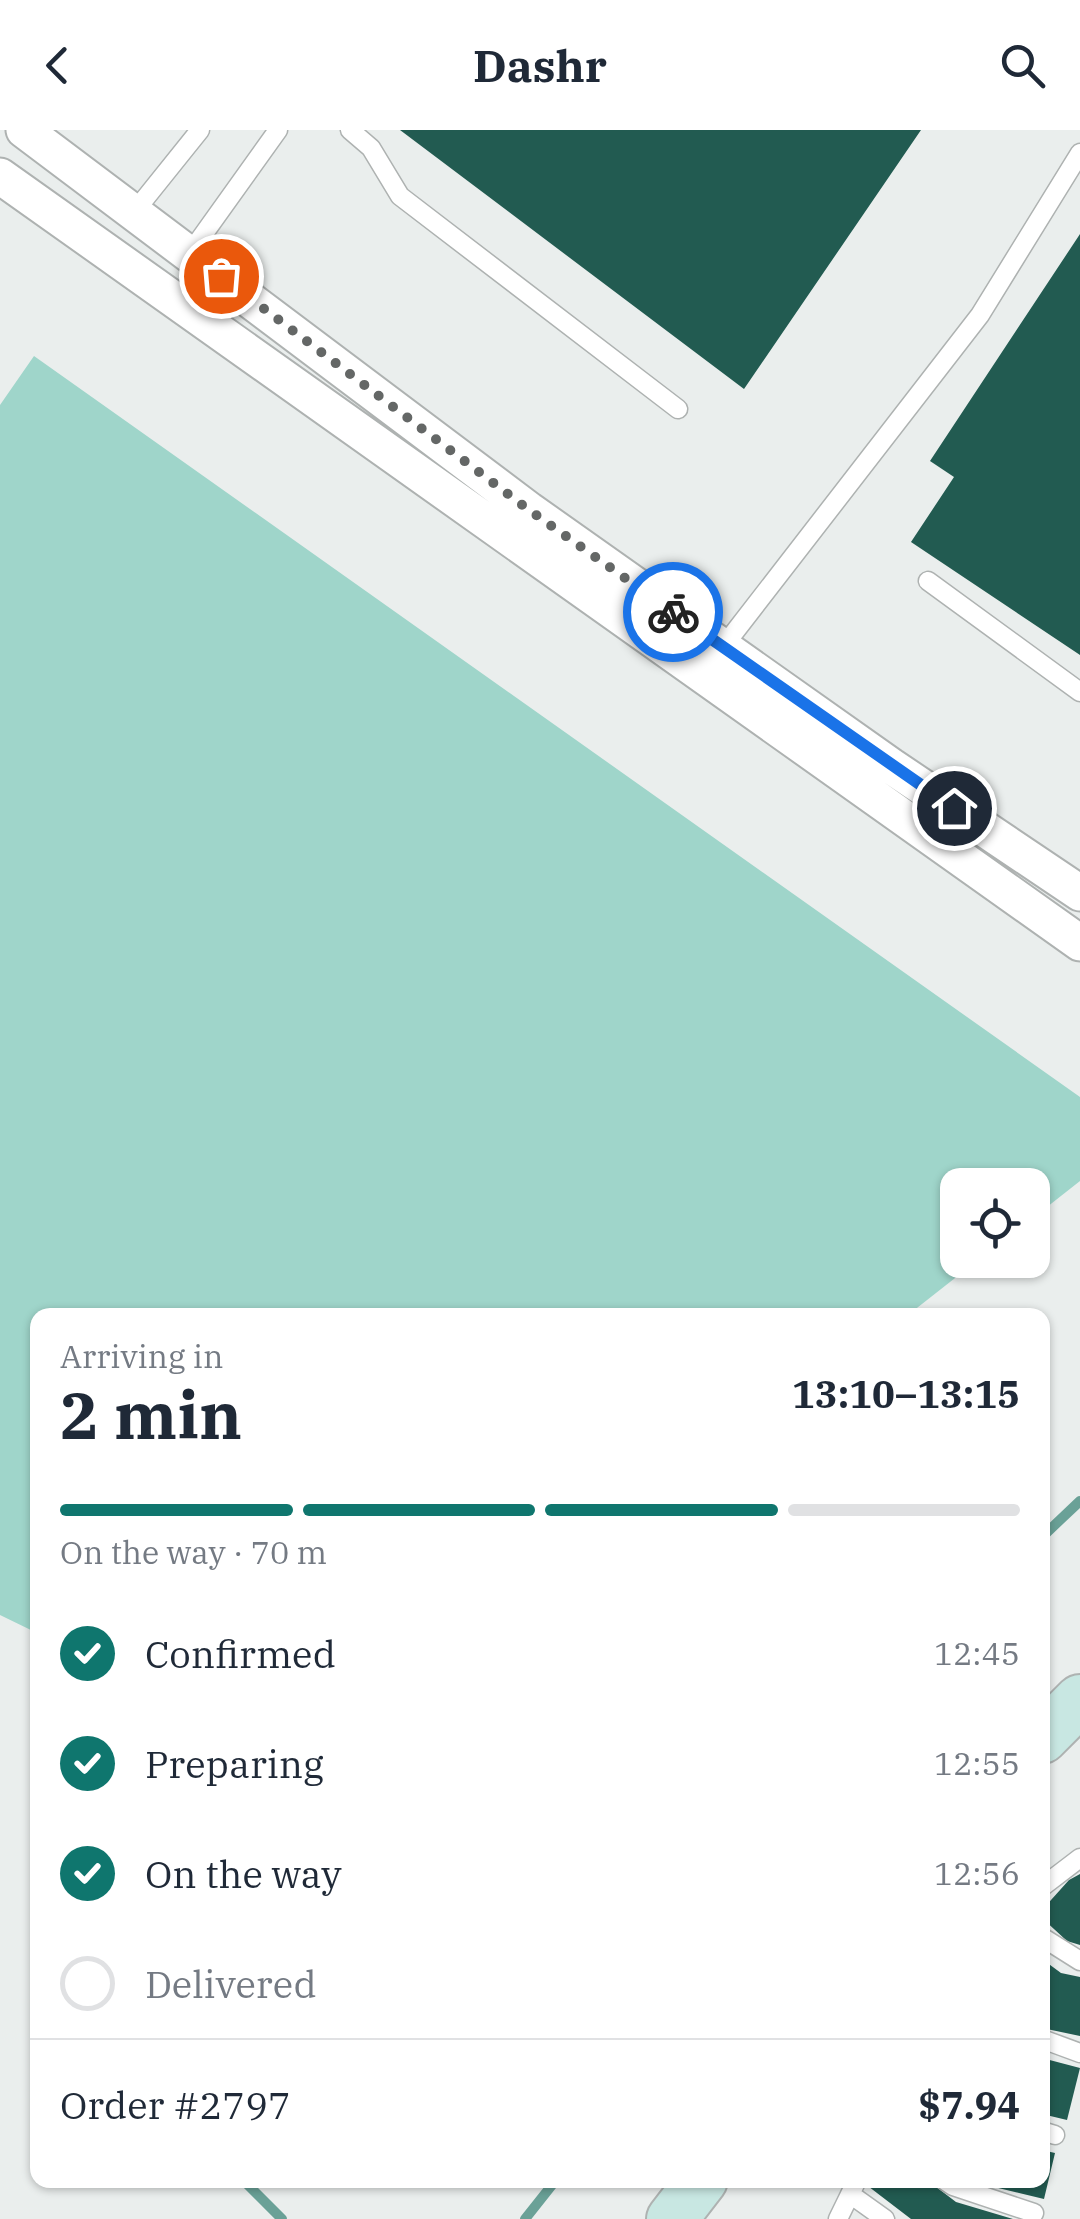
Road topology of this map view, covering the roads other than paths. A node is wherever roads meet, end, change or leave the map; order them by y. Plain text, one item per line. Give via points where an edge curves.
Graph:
1 (24, 130) edge
2 (200, 130) edge
3 (278, 130) edge
4 (350, 130) edge
5 (1080, 153) edge
6 (0, 176) edge
7 (135, 211) junction
8 (190, 253) junction
9 (678, 409) dead end
10 (928, 581) dead end
11 (723, 647) junction
12 (1080, 692) edge
13 (1080, 893) edge
14 (1080, 943) edge
15 (1080, 1700) edge
16 (1050, 1730) edge
17 (1080, 1858) edge
18 (1050, 1881) edge
19 (1050, 1941) edge
20 (1080, 1961) edge
21 (1050, 2042) edge
22 (1080, 2053) edge
23 (696, 2188) edge
24 (853, 2188) edge
25 (854, 2188) edge
26 (959, 2188) edge
27 (1034, 2213) dead end
28 (672, 2219) edge
29 (838, 2219) edge
30 (885, 2219) edge

1 - 7 street
2 - 7 lane
3 - 8 lane
4 - 9 lane via 371,148 400,196
5 - 11 lane via 980,314
6 - 14 street
7 - 8 street
8 - 11 street via 529,510
10 - 12 lane
11 - 13 street
15 - 16 street
17 - 18 lane
19 - 20 lane
21 - 22 lane
23 - 28 street
24 - 29 lane
25 - 30 lane
26 - 27 lane

